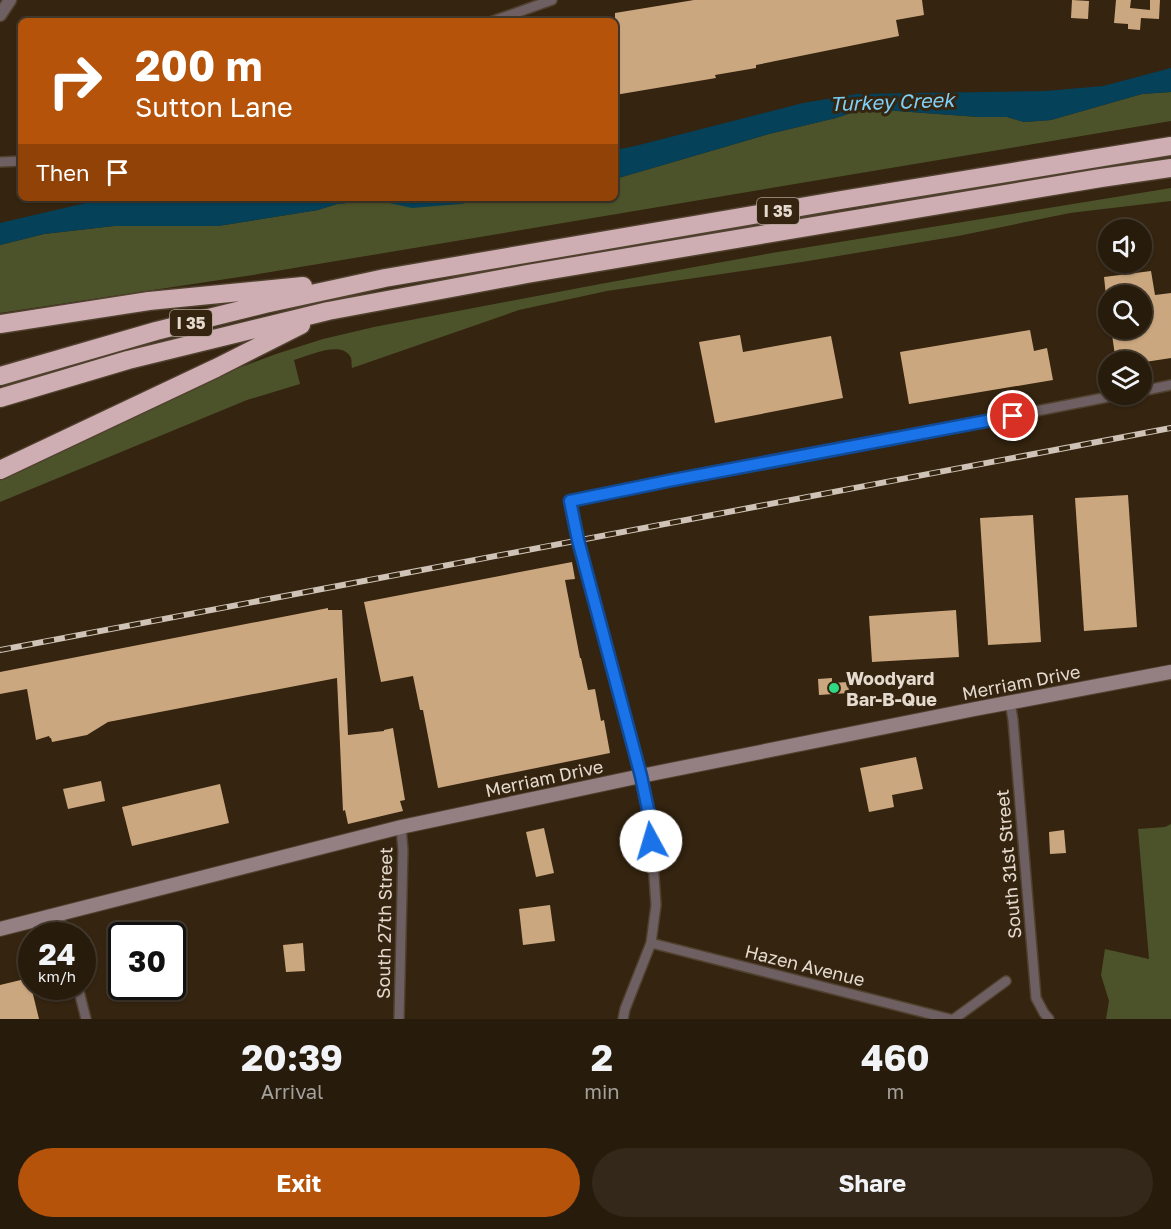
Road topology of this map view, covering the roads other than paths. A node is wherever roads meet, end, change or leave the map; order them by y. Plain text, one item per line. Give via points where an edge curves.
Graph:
1 (10, 0) edge
2 (552, 0) edge
3 (0, 15) edge
4 (501, 18) edge
5 (1171, 147) edge
6 (18, 161) edge
7 (0, 162) edge
8 (1171, 168) edge
9 (385, 278) junction
10 (328, 311) junction
11 (0, 324) edge
12 (0, 376) edge
13 (1171, 385) edge
14 (1152, 389) edge
15 (0, 398) edge
16 (1098, 399) edge
17 (0, 470) edge
18 (1171, 672) edge
19 (1011, 702) junction
20 (641, 776) junction
21 (401, 827) junction
22 (58, 914) junction
23 (60, 922) edge
24 (0, 929) edge
25 (651, 943) junction
26 (1006, 981) dead end
27 (81, 1000) edge
28 (86, 1019) edge
29 (399, 1019) edge
30 (623, 1019) edge
31 (952, 1019) edge
32 (1049, 1019) edge

1 - 3 street
2 - 4 street
5 - 9 highway, I 35
6 - 7 street
8 - 10 highway, I 35 via 527,274
9 - 11 highway via 148,301
9 - 12 highway, I 35 via 156,331
10 - 15 highway, I 35 via 128,360
10 - 17 highway
13 - 14 street
16 - 20 street via 570,501
18 - 19 main road, Merriam Drive
19 - 20 main road, Merriam Drive
19 - 32 street, South 31st Street via 1036,998
20 - 21 main road, Merriam Drive
20 - 25 street via 650,819 656,905
21 - 22 main road, Merriam Drive
21 - 29 street, South 27th Street
22 - 23 street
22 - 24 main road, Merriam Drive
25 - 30 street
25 - 31 street, Hazen Avenue
26 - 31 street
27 - 28 street

